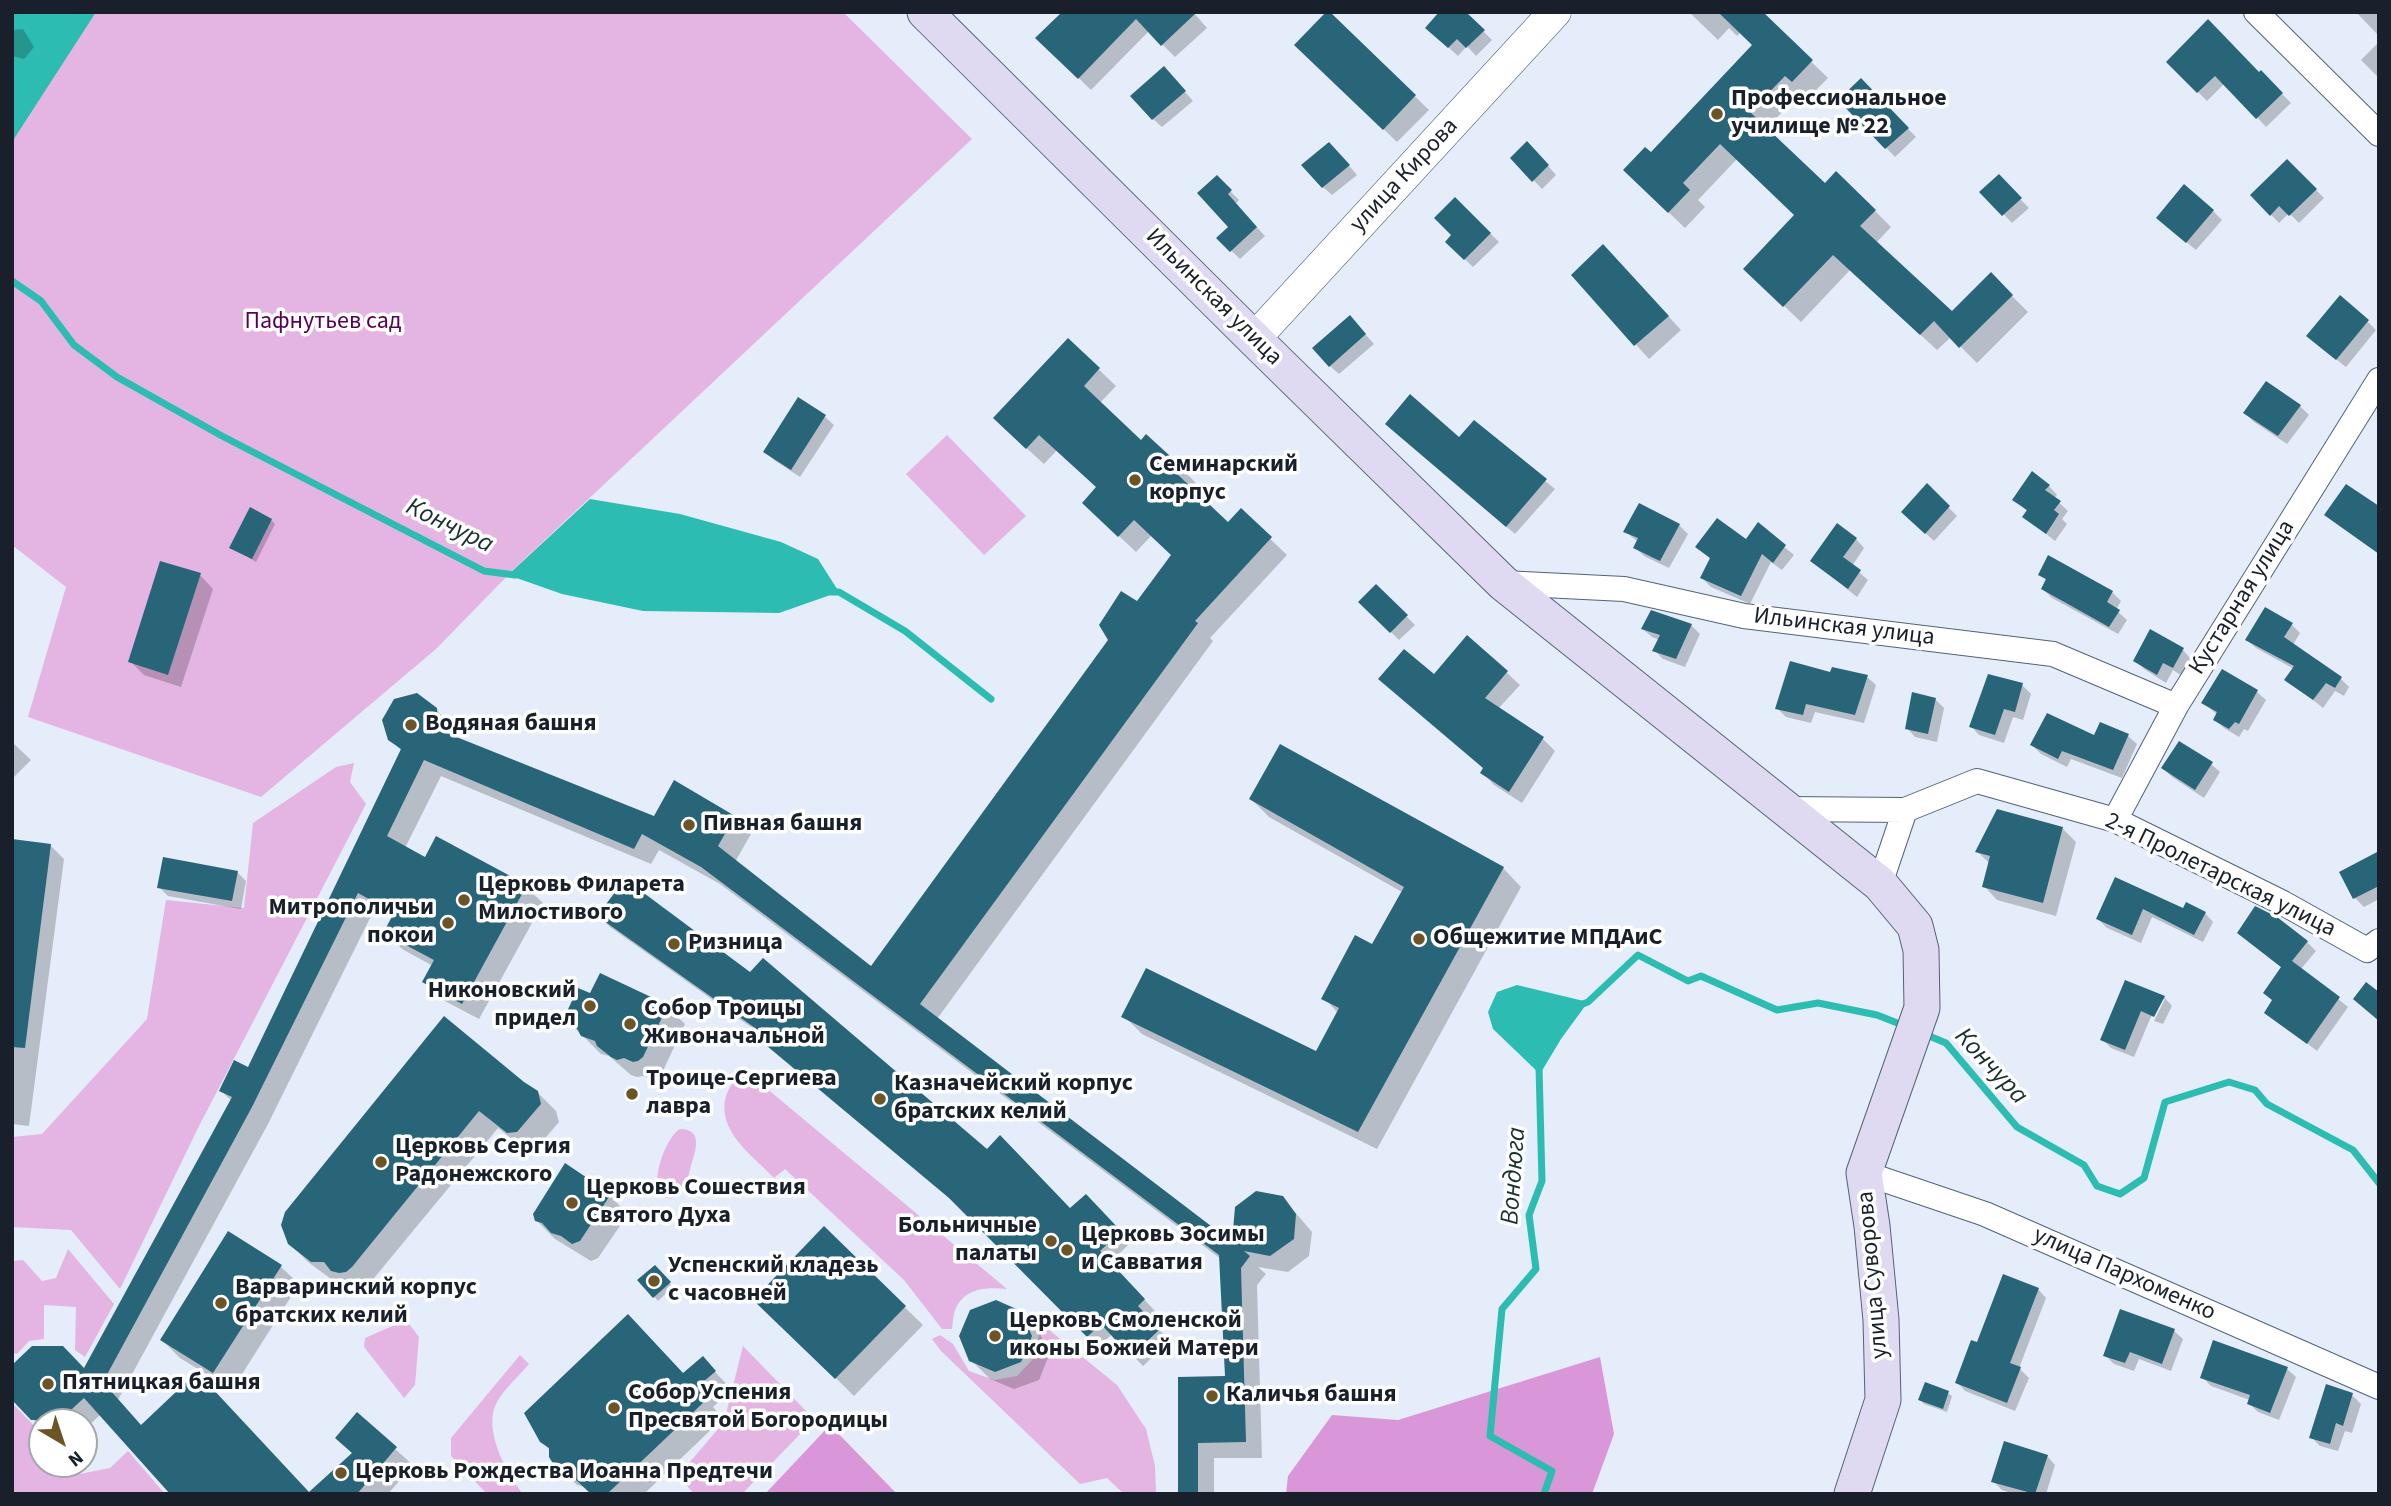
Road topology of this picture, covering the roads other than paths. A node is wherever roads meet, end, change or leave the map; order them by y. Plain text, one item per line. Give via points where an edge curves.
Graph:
1 (925, 12) edge
2 (1555, 12) edge
3 (2256, 12) edge
4 (2379, 134) edge
5 (1254, 339) junction
6 (2379, 380) edge
7 (1503, 583) junction
8 (2176, 706) junction
9 (1786, 809) junction
10 (1905, 810) junction
11 (2115, 820) junction
12 (1880, 884) junction
13 (2373, 945) edge
14 (1903, 1058) joint
15 (1864, 1173) junction
16 (2379, 1387) edge
17 (1852, 1494) edge

1 - 5 main road, Ильинская улица
2 - 5 street, улица Кирова
3 - 4 street
5 - 7 main road, Ильинская улица
6 - 8 street, Кустарная улица
7 - 8 street, Ильинская улица via 1624,589 1744,616 2053,654
7 - 9 main road, Ильинская улица
8 - 11 street, Кустарная улица
9 - 10 street, 2-я Пролетарская улица
9 - 12 main road, Ильинская улица
10 - 11 street, 2-я Пролетарская улица via 1977,781
10 - 12 street
11 - 13 street, 2-я Пролетарская улица
12 - 14 main road, Ильинская улица via 1915,926 1922,950 1922,1008
14 - 15 main road, улица Суворова
15 - 16 street, улица Пархоменко via 1984,1214
15 - 17 main road, улица Суворова via 1881,1320 1882,1400

